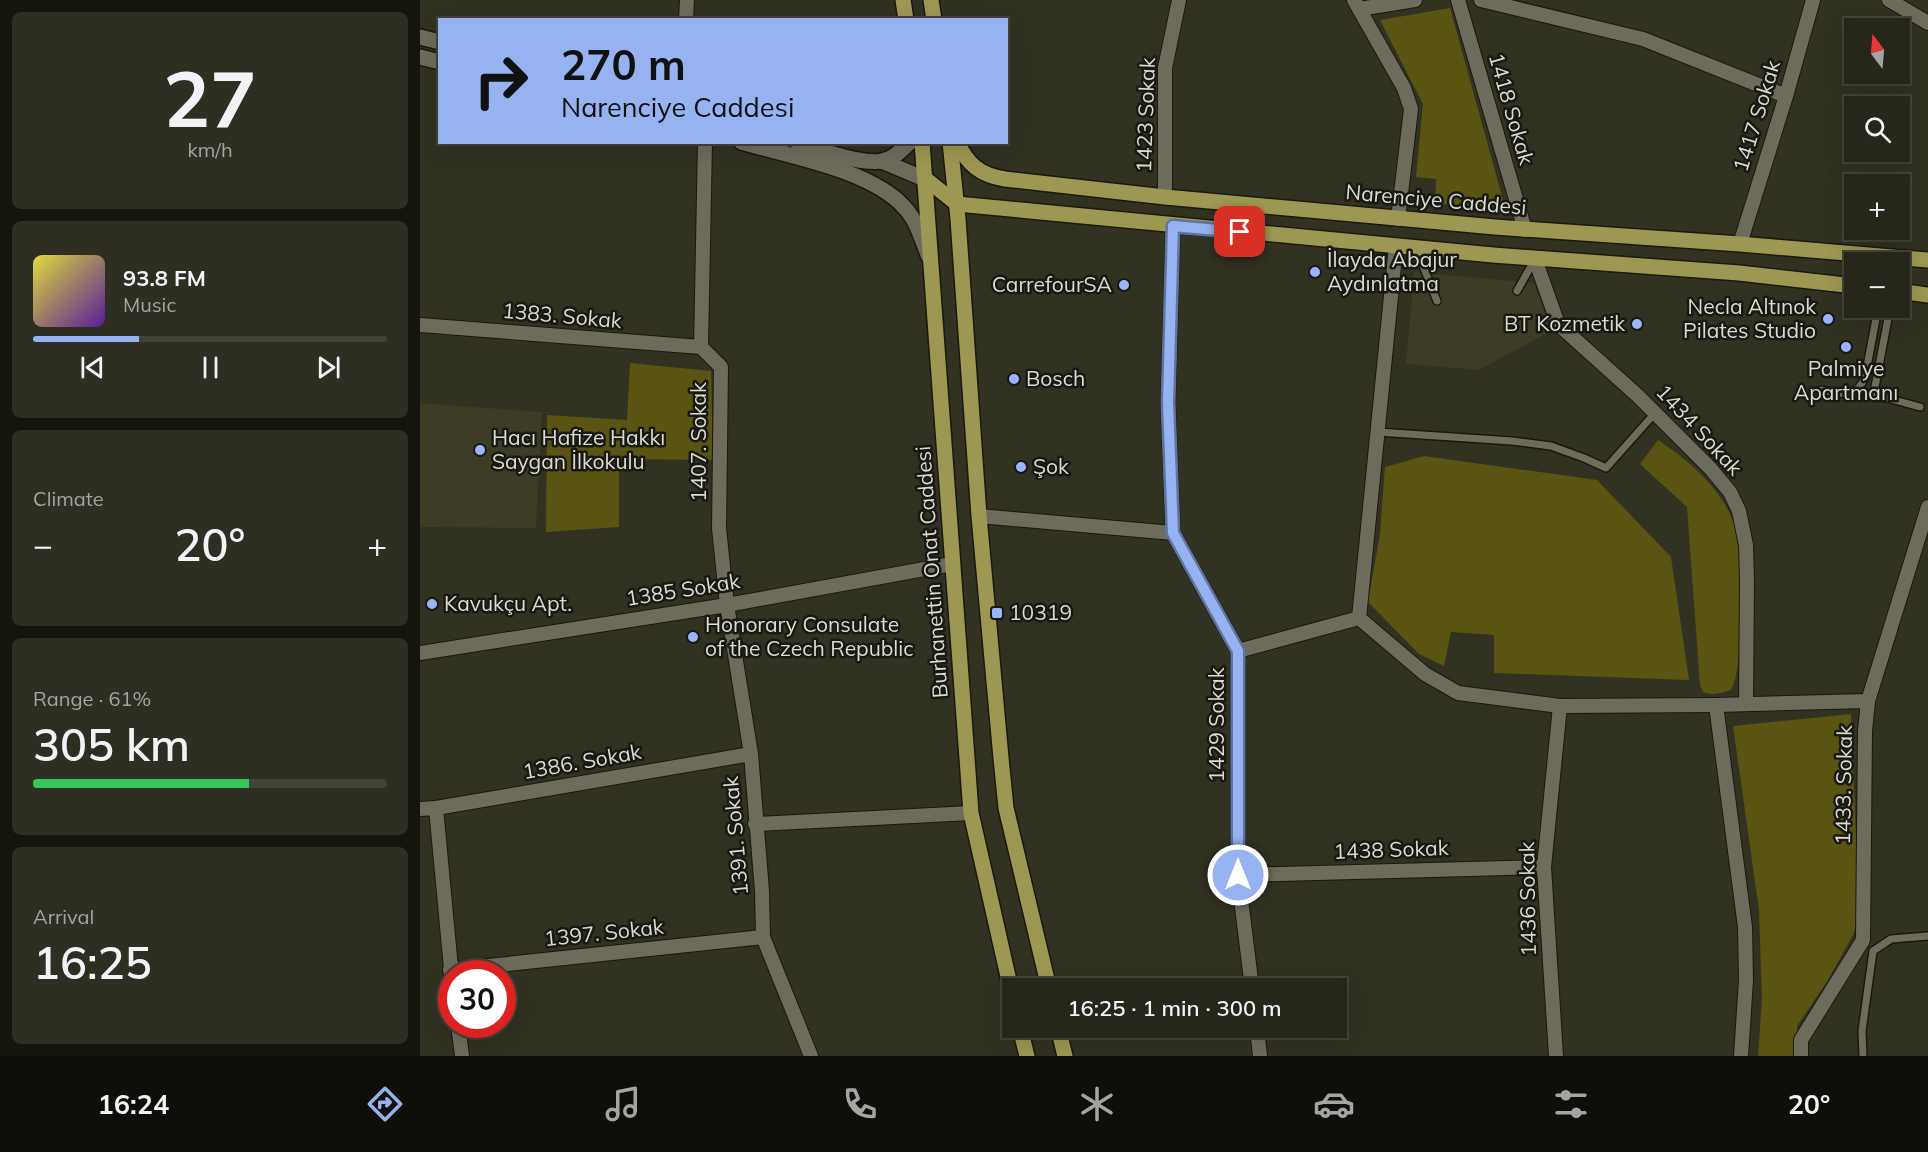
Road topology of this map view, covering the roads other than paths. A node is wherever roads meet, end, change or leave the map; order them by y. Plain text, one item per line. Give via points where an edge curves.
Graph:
1 (687, 0) edge
2 (903, 0) edge
3 (931, 0) edge
4 (1179, 0) edge
5 (1415, 0) edge
6 (1458, 0) edge
7 (1481, 0) edge
8 (1813, 0) edge
9 (1889, 0) edge
10 (1357, 4) edge
11 (686, 18) edge
12 (906, 18) edge
13 (934, 18) edge
14 (1928, 23) edge
15 (420, 37) edge
16 (438, 42) edge
17 (420, 57) edge
18 (438, 62) edge
19 (1786, 96) junction
20 (705, 144) edge
21 (748, 144) edge
22 (804, 144) edge
23 (908, 144) edge
24 (922, 144) edge
25 (950, 144) edge
26 (958, 144) edge
27 (882, 161) junction
28 (927, 180) junction
29 (1165, 197) junction
30 (957, 204) junction
31 (1398, 219) junction
32 (1173, 226) junction
33 (1525, 230) junction
34 (1740, 244) junction
35 (1396, 246) junction
36 (1416, 248) junction
37 (1535, 259) junction
38 (1928, 260) edge
39 (932, 266) junction
40 (1844, 285) edge
41 (1517, 291) dead end
42 (1910, 293) edge
43 (1928, 295) edge
44 (1437, 301) dead end
45 (1876, 318) edge
46 (1888, 318) edge
47 (420, 325) edge
48 (701, 347) junction
49 (1821, 390) dead end
50 (1920, 407) dead end
51 (1655, 413) junction
52 (1378, 432) junction
53 (1928, 507) edge
54 (979, 516) junction
55 (1173, 533) junction
56 (952, 564) junction
57 (727, 605) junction
58 (1359, 618) junction
59 (1238, 651) junction
60 (420, 653) edge
61 (1868, 701) junction
62 (1746, 704) junction
63 (1716, 705) junction
64 (1560, 706) junction
65 (750, 753) junction
66 (436, 808) junction
67 (420, 809) edge
68 (971, 813) junction
69 (755, 824) junction
70 (1544, 867) junction
71 (1238, 875) junction
72 (1928, 936) edge
73 (763, 937) junction
74 (450, 960) edge
75 (516, 967) edge
76 (1008, 978) edge
77 (1047, 978) edge
78 (1251, 978) edge
79 (460, 1038) edge
80 (1022, 1038) edge
81 (1060, 1038) edge
82 (1258, 1038) edge
83 (462, 1056) edge
84 (811, 1056) edge
85 (1027, 1056) edge
86 (1065, 1056) edge
87 (1260, 1056) edge
88 (1556, 1056) edge
89 (1741, 1056) edge
90 (1801, 1056) edge
91 (1863, 1056) edge

1 - 11 street
2 - 12 main road
3 - 13 main road
4 - 29 street, 1423 Sokak via 1165,68
5 - 10 street
6 - 33 street, 1418 Sokak
7 - 19 street via 1643,39
8 - 19 street, 1417 Sokak
9 - 14 street
10 - 31 street via 1404,88 1411,109
15 - 16 street
17 - 18 street
19 - 34 street, 1417 Sokak
20 - 48 street
21 - 39 street via 873,184 904,207 914,221
22 - 27 street via 867,161
23 - 27 street
24 - 28 main road, Burhanettin Onat Caddesi
25 - 30 main road
26 - 29 main road, Narenciye Caddesi via 973,166 991,177
27 - 28 street
28 - 30 main road
28 - 39 main road, Burhanettin Onat Caddesi
29 - 31 main road, Narenciye Caddesi
30 - 32 main road
30 - 54 main road
31 - 33 main road, Narenciye Caddesi
32 - 35 main road
32 - 55 street, 1429 Sokak via 1168,403
33 - 34 main road, Narenciye Caddesi
34 - 38 main road, Narenciye Caddesi
35 - 36 main road
35 - 52 street
36 - 37 main road
36 - 44 lane
37 - 40 main road via 1739,273
37 - 41 lane
37 - 51 street, 1434 Sokak via 1558,324
39 - 56 main road, Burhanettin Onat Caddesi
42 - 43 main road
45 - 49 lane via 1859,389 1847,394
46 - 50 lane via 1876,393
47 - 48 street, 1383. Sokak
48 - 57 street, 1407. Sokak via 721,366 719,528
51 - 52 lane via 1606,468 1551,446
51 - 62 street, 1434 Sokak via 1710,468 1730,492 1739,511 1746,544
52 - 58 street
53 - 61 street, 1433. Sokak
54 - 55 street
54 - 77 main road via 1006,808
55 - 59 street, 1429 Sokak
56 - 57 street, 1385 Sokak
56 - 68 main road, Burhanettin Onat Caddesi
57 - 60 street, 1385 Sokak
57 - 65 street, 1391. Sokak
58 - 59 street
58 - 64 street via 1425,674 1458,693
59 - 71 street, 1429 Sokak
61 - 62 street
61 - 90 street, 1433. Sokak via 1863,940 1801,1040
62 - 63 street
63 - 64 street
63 - 89 street via 1745,927
64 - 70 street, 1436 Sokak
65 - 66 street, 1386. Sokak
65 - 69 street, 1391. Sokak
66 - 67 street, 1386. Sokak
66 - 74 street
68 - 69 street
68 - 76 main road, Burhanettin Onat Caddesi
69 - 73 street, 1391. Sokak
70 - 71 street, 1438 Sokak
70 - 88 street, 1436 Sokak
71 - 78 street, 1429 Sokak
72 - 91 lane via 1891,939 1873,951 1862,1031
73 - 75 street, 1397. Sokak
73 - 84 street, 1391. Sokak
79 - 83 street
80 - 85 main road
81 - 86 main road
82 - 87 street

